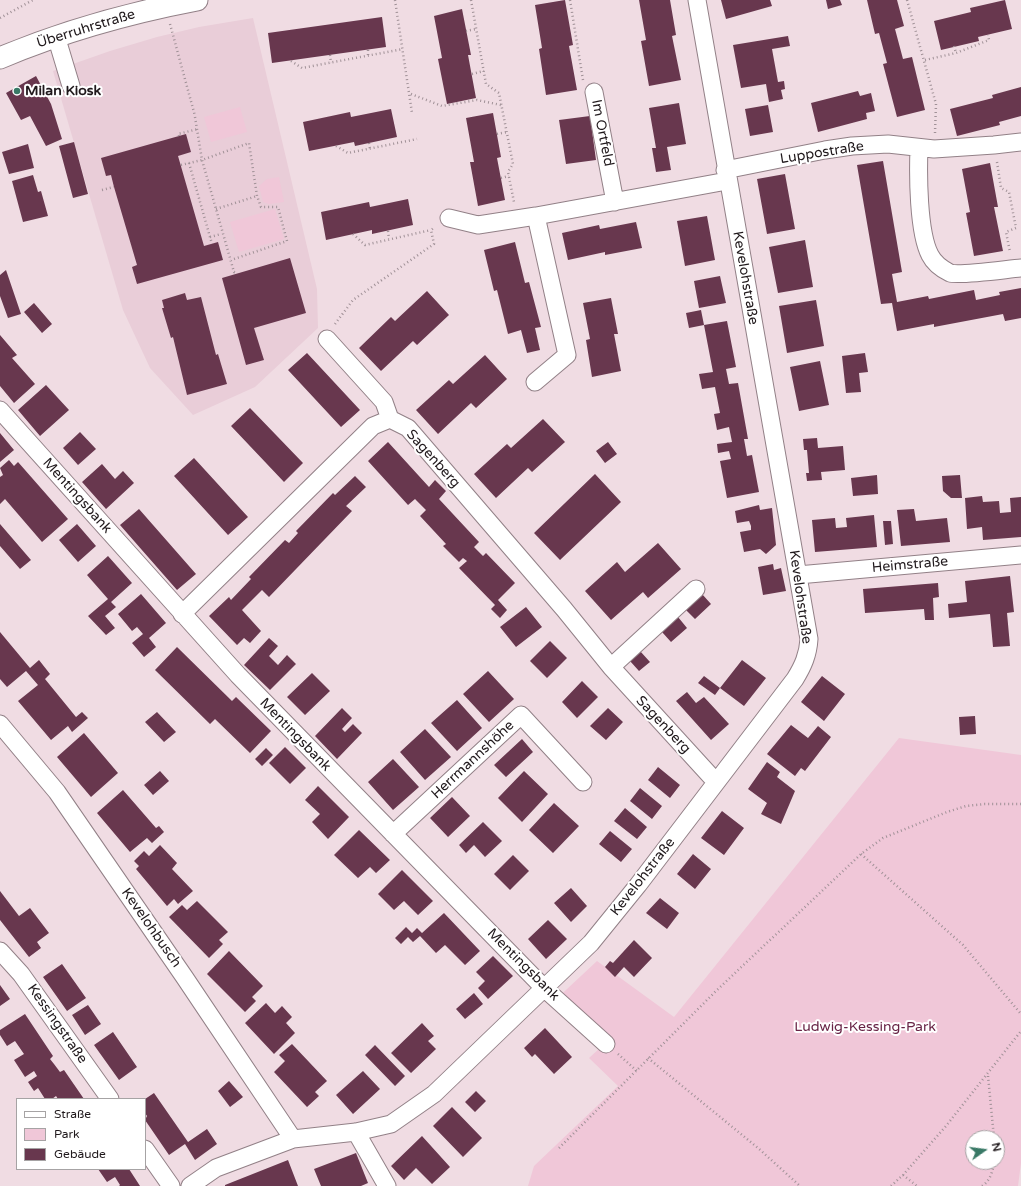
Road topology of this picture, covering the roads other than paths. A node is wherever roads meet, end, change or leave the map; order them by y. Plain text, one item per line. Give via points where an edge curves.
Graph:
1 (197, 0) edge
2 (697, 0) edge
3 (159, 4) edge
4 (56, 36) junction
5 (0, 58) edge
6 (71, 86) dead end
7 (594, 92) road end
8 (1021, 142) edge
9 (926, 148) junction
10 (726, 175) junction
11 (615, 202) junction
12 (536, 216) junction
13 (448, 218) road end
14 (1017, 269) edge
15 (327, 339) road end
16 (535, 382) dead end
17 (0, 410) edge
18 (390, 419) junction
19 (1021, 555) edge
20 (798, 575) junction
21 (696, 589) dead end
22 (182, 614) junction
23 (611, 667) junction
24 (0, 724) edge
25 (583, 782) dead end
26 (716, 782) junction
27 (393, 834) junction
28 (0, 951) edge
29 (544, 989) junction
30 (606, 1044) road end
31 (109, 1098) edge
32 (356, 1132) junction
33 (293, 1139) junction
34 (146, 1150) edge
35 (171, 1186) edge
36 (190, 1186) edge
37 (386, 1186) edge

1 - 3 main road, Überruhrstraße
2 - 10 street, Kevelohstraße
3 - 4 main road, Überruhrstraße
4 - 5 main road, Überruhrstraße
4 - 6 street
7 - 11 street, Im Ortfeld
8 - 9 street, Luppostraße via 994,146
9 - 10 street, Luppostraße via 888,144 852,146 825,150
9 - 14 street via 918,189 925,238 930,255 938,266 952,273
10 - 11 street
10 - 20 street, Kevelohstraße
11 - 12 street
12 - 13 street via 478,224
12 - 16 street via 567,355
15 - 18 street via 384,402
17 - 22 street, Mentingsbank
18 - 22 street via 373,426
18 - 23 street, Sagenberg via 408,428
19 - 20 street, Heimstraße
20 - 26 street, Kevelohstraße via 809,639 808,653 803,666
21 - 23 street
22 - 27 street, Mentingsbank
23 - 26 street, Sagenberg
24 - 33 street, Kevelohbusch via 57,792
25 - 27 street, Herrmannshöhe via 521,715
26 - 29 street, Kevelohstraße via 592,943
27 - 29 street, Mentingsbank
28 - 31 street, Kessingstraße via 21,974
29 - 30 street, Mentingsbank
29 - 32 street, Kevelohstraße via 434,1094 391,1124
32 - 33 street, Kevelohstraße
32 - 37 street
33 - 36 street, Kevelohstraße via 216,1168
34 - 35 street

